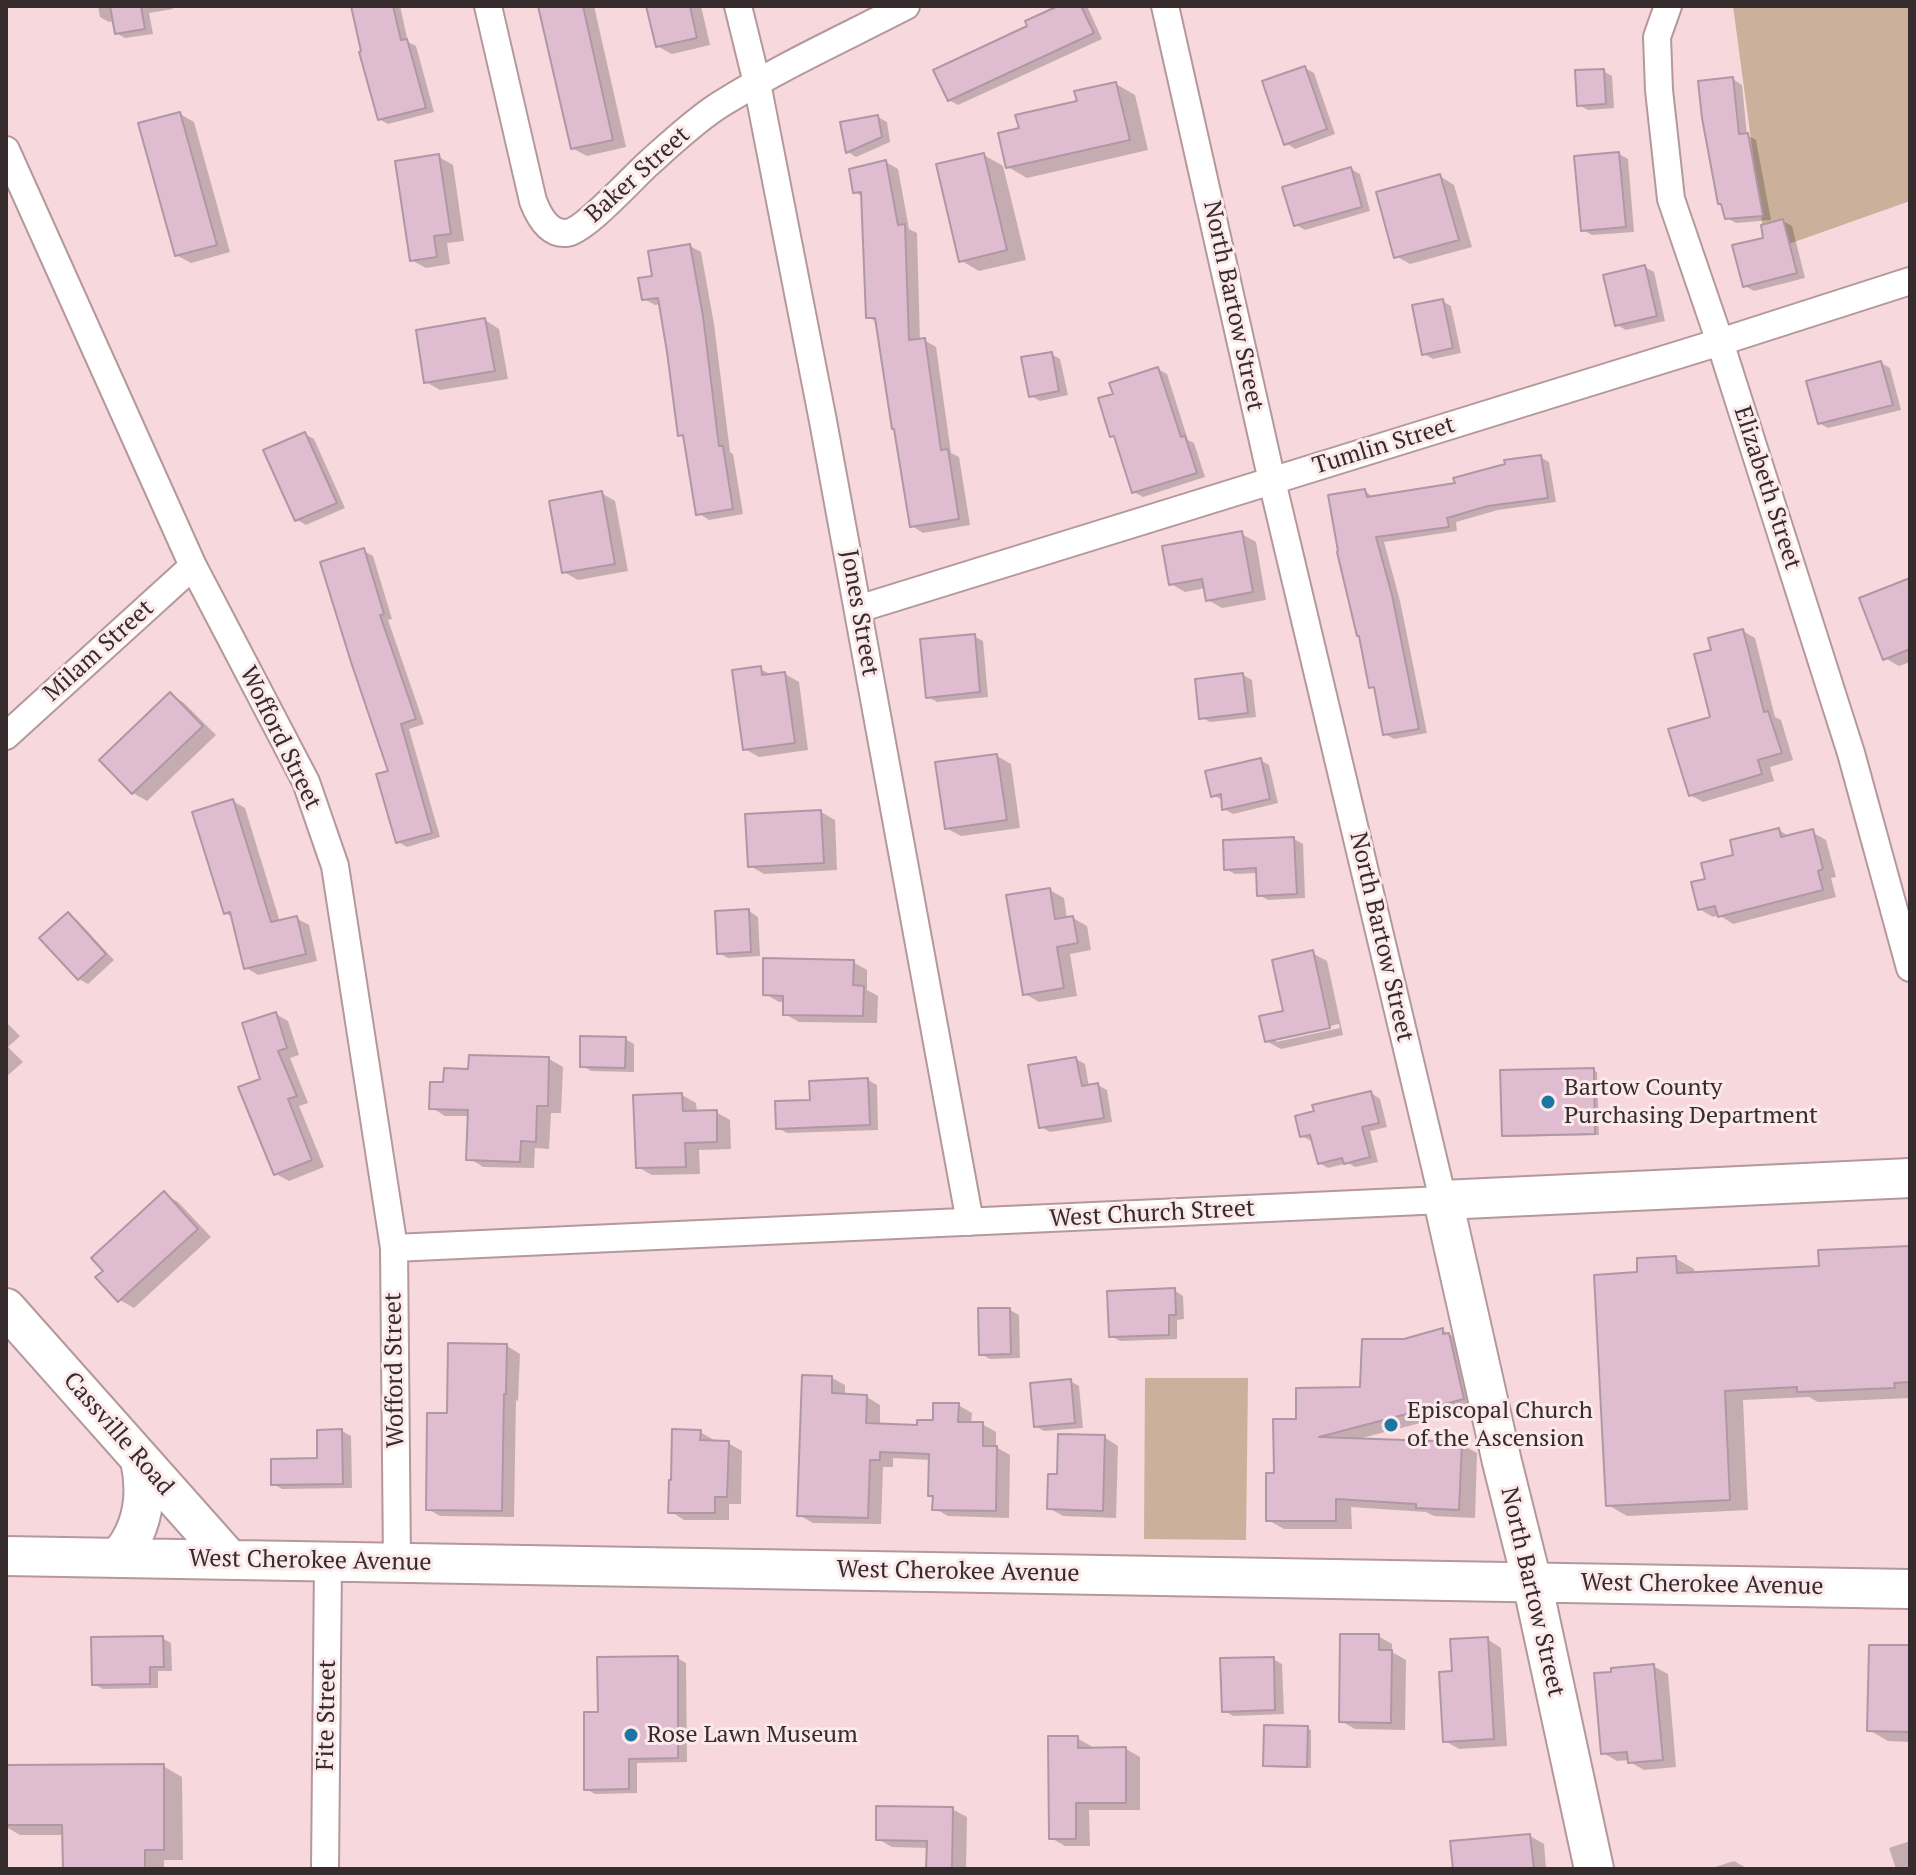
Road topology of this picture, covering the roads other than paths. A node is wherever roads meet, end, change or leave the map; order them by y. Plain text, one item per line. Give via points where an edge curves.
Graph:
1 (488, 6) edge
2 (738, 6) edge
3 (906, 6) edge
4 (1165, 6) edge
5 (1668, 6) edge
6 (757, 83) junction
7 (6, 150) edge
8 (1910, 281) edge
9 (1720, 342) junction
10 (1272, 481) junction
11 (193, 566) junction
12 (858, 609) junction
13 (6, 736) edge
14 (1910, 968) edge
15 (1910, 1178) edge
16 (1443, 1200) junction
17 (970, 1222) junction
18 (394, 1248) junction
19 (6, 1308) edge
20 (140, 1460) junction
21 (6, 1556) edge
22 (118, 1558) junction
23 (230, 1560) junction
24 (328, 1562) junction
25 (397, 1563) junction
26 (1532, 1582) junction
27 (1910, 1589) edge
28 (325, 1869) edge
29 (1594, 1869) edge

1 - 6 street, Baker Street via 533,201 539,217 566,233 581,227 718,105
2 - 6 street, Jones Street
3 - 6 street
4 - 10 street, North Bartow Street
5 - 9 street, Elizabeth Street via 1657,37 1671,199
6 - 12 street, Jones Street
7 - 11 street, Wofford Street
8 - 9 street, Tumlin Street
9 - 10 street, Tumlin Street
9 - 14 street, Elizabeth Street via 1851,753
10 - 12 street, Tumlin Street
10 - 16 street, North Bartow Street
11 - 13 street, Milam Street
11 - 18 street, Wofford Street via 306,782 335,866
12 - 17 street, Jones Street
15 - 16 main road, West Church Street
16 - 17 street, West Church Street
16 - 26 main road, North Bartow Street
17 - 18 street, West Church Street
18 - 25 street, Wofford Street
19 - 20 main road, Cassville Road
20 - 22 main road via 141,1517
20 - 23 main road, Cassville Road
21 - 22 main road, West Cherokee Avenue
22 - 23 main road, West Cherokee Avenue
23 - 24 main road, West Cherokee Avenue
24 - 25 main road, West Cherokee Avenue
24 - 28 street, Fite Street
25 - 26 main road, West Cherokee Avenue
26 - 27 main road, West Cherokee Avenue
26 - 29 main road, North Bartow Street

